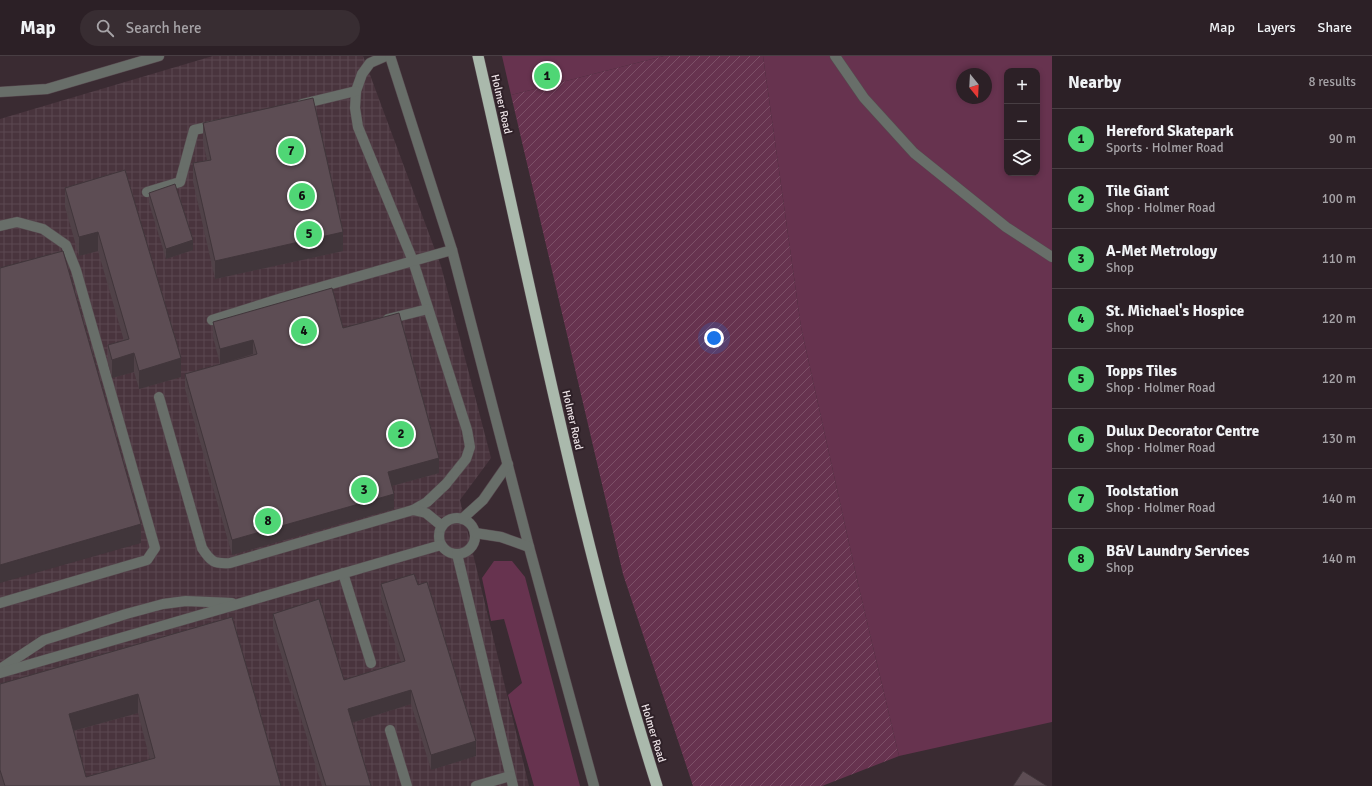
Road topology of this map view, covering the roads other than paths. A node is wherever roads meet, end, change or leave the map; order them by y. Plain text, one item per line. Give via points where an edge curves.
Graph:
1 (159, 56) edge
2 (386, 56) edge
3 (390, 56) edge
4 (478, 56) edge
5 (835, 56) edge
6 (356, 91) junction
7 (0, 92) edge
8 (295, 106) edge
9 (225, 123) edge
10 (147, 192) dead end
11 (0, 226) edge
12 (452, 250) junction
13 (1052, 257) edge
14 (413, 261) junction
15 (428, 309) junction
16 (212, 320) dead end
17 (375, 322) edge
18 (159, 397) dead end
19 (508, 464) junction
20 (413, 510) junction
21 (462, 519) junction
22 (442, 526) junction
23 (475, 533) junction
24 (441, 545) junction
25 (528, 547) junction
26 (457, 554) junction
27 (343, 573) junction
28 (286, 590) junction
29 (0, 603) edge
30 (371, 663) dead end
31 (0, 669) edge
32 (0, 674) edge
33 (390, 730) dead end
34 (510, 776) junction
35 (407, 786) edge
36 (476, 786) edge
37 (513, 786) edge
38 (594, 786) edge
39 (657, 786) edge

1 - 7 lane via 47,89
2 - 6 lane via 370,63 362,74
3 - 12 lane
4 - 39 highway, Holmer Road via 574,489 622,673
5 - 13 lane via 864,98 914,153 1006,227
6 - 8 lane
6 - 14 lane via 358,127
9 - 10 lane via 194,130 180,182
11 - 29 lane via 17,222 44,229 66,244 76,270 155,548 147,560
12 - 14 lane
12 - 19 lane
14 - 15 lane
14 - 16 lane
15 - 17 lane
15 - 20 lane via 467,430 470,447 466,459 446,484 427,502
18 - 20 lane via 202,548 209,559 217,564 230,563
19 - 21 lane via 483,500
19 - 25 lane
20 - 22 lane via 426,513
21 - 22 lane via 451,519
21 - 23 lane via 468,521
22 - 24 lane via 439,534
23 - 25 lane via 501,537
23 - 26 lane via 471,548
24 - 26 lane via 445,550
24 - 27 lane
25 - 38 lane
26 - 34 lane
27 - 28 lane
27 - 30 lane
28 - 31 lane via 232,603 186,601 126,614 44,640
28 - 32 lane
33 - 35 lane
34 - 36 lane
34 - 37 lane

